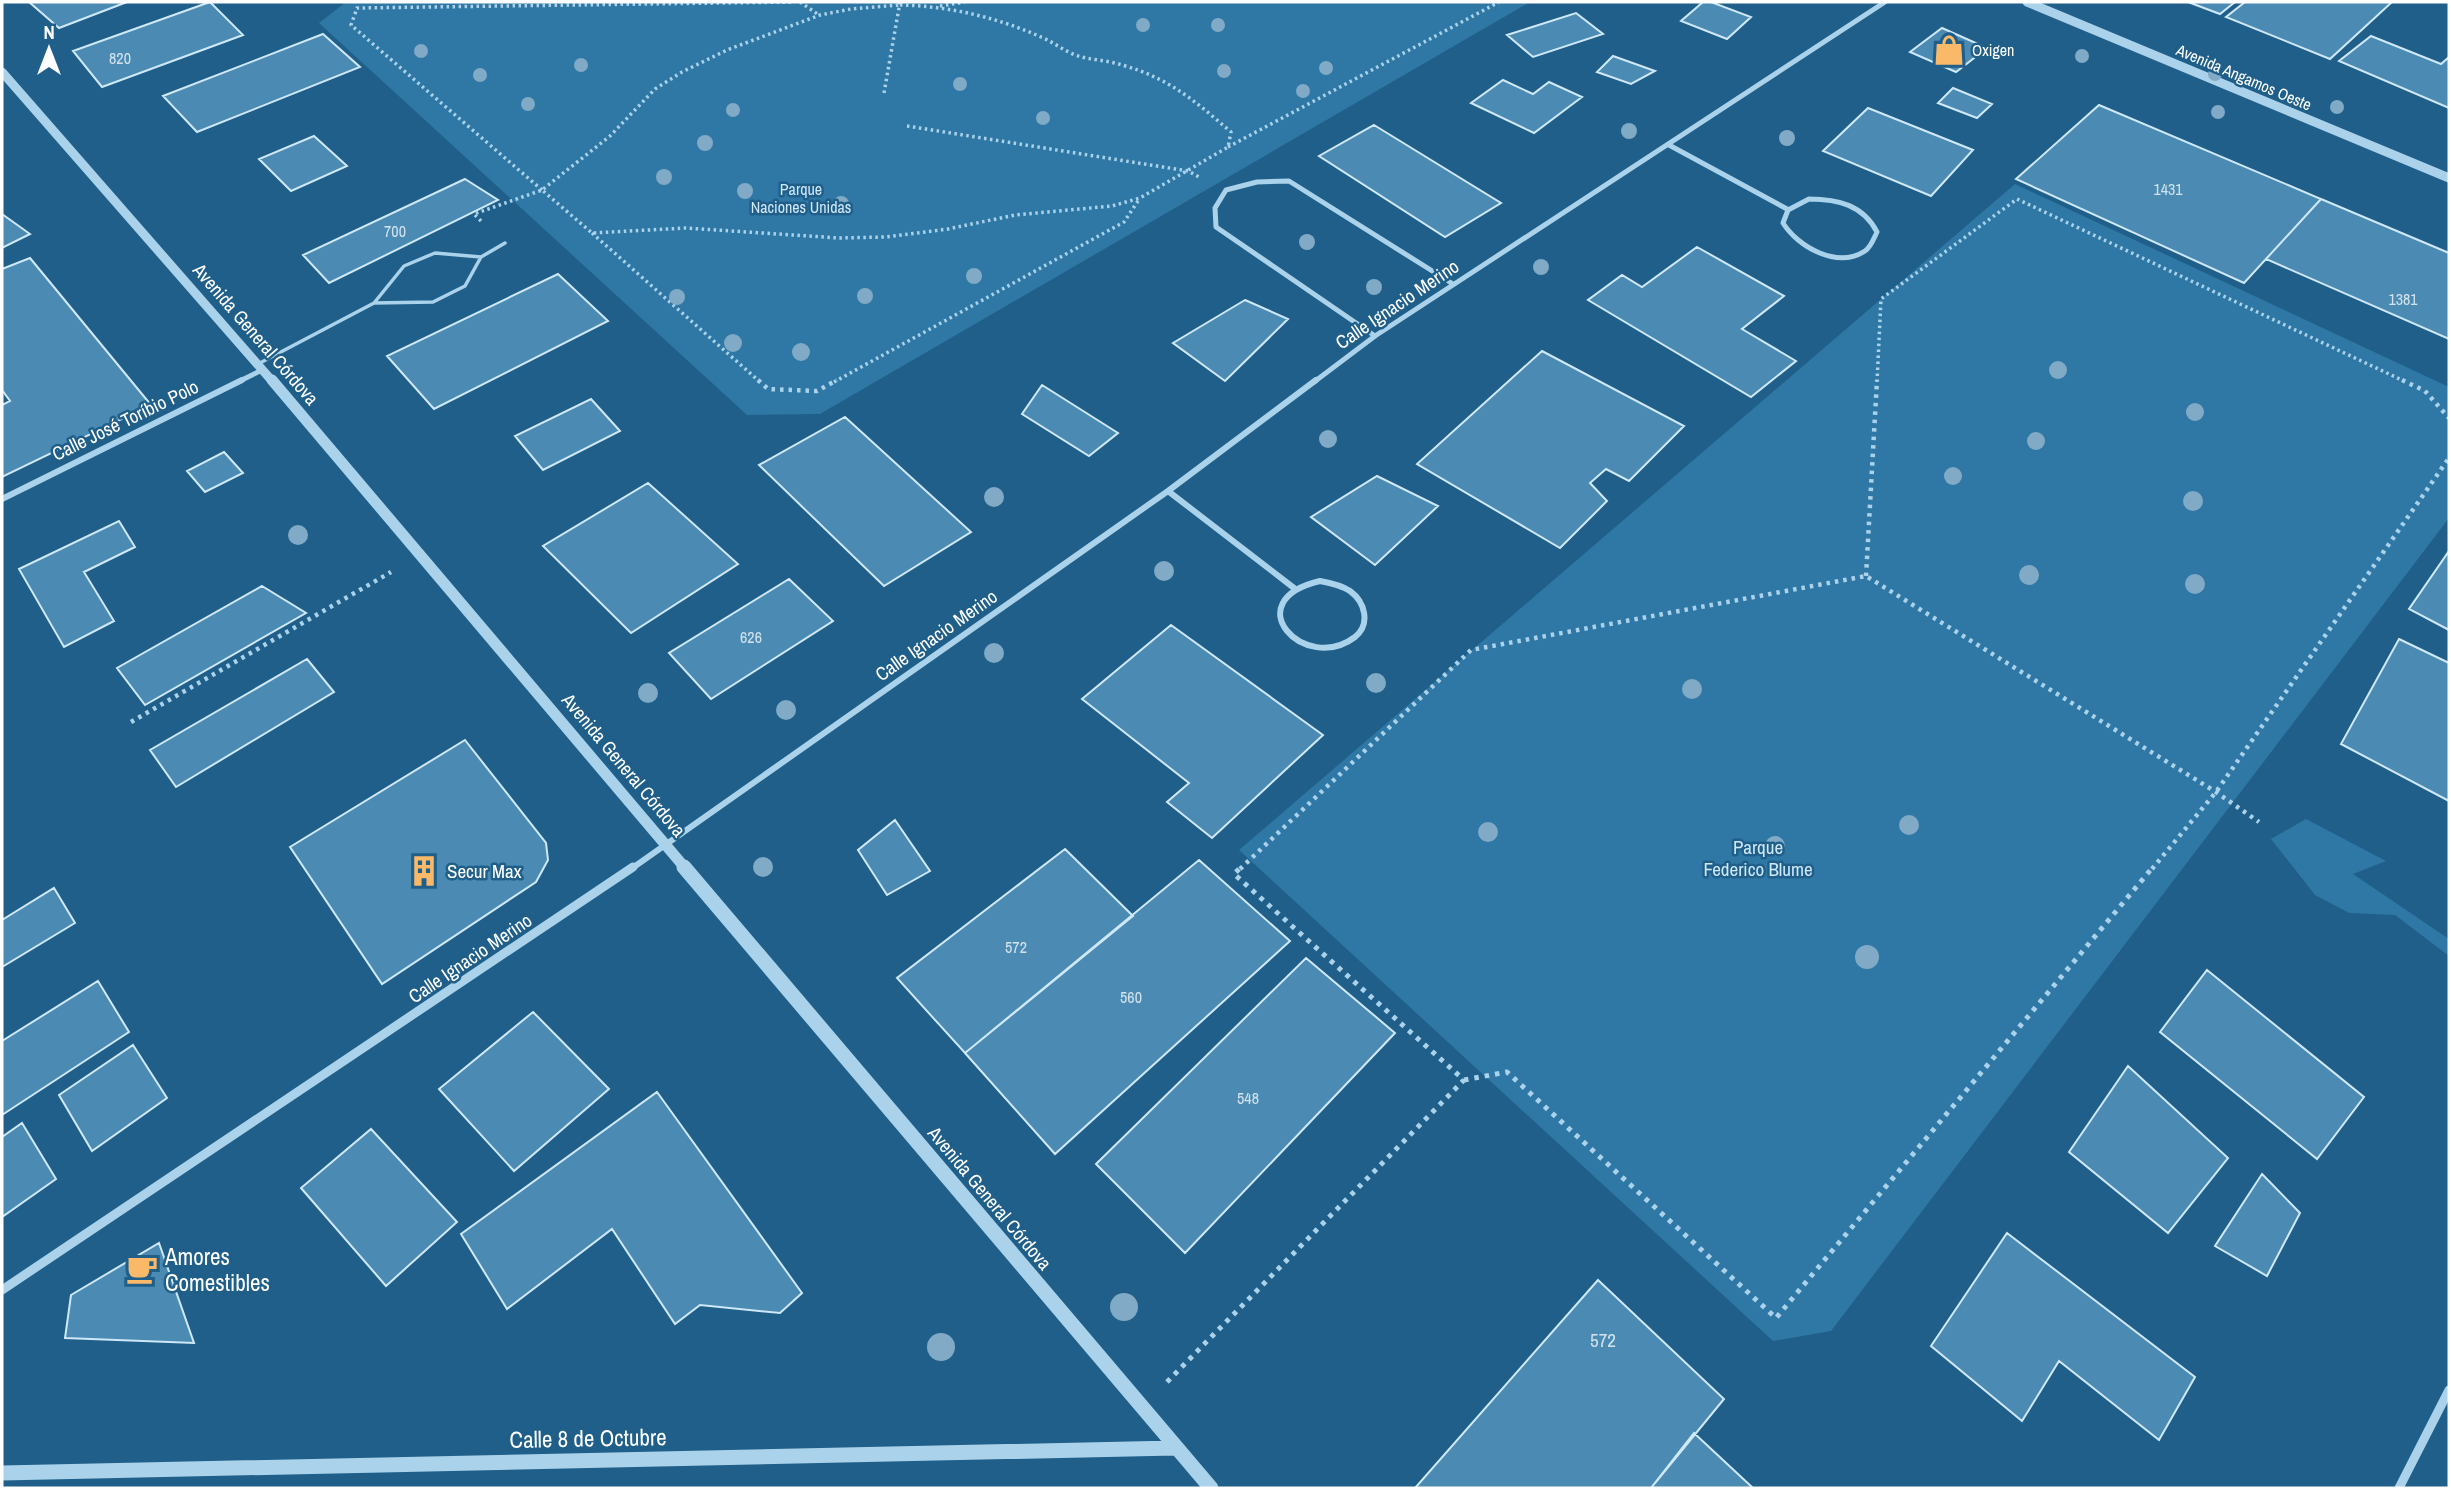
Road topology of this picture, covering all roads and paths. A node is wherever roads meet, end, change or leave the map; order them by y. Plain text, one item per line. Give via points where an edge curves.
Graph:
1 (793, 2) edge
2 (800, 2) edge
3 (965, 2) edge
4 (1499, 2) edge
5 (1885, 2) edge
6 (2027, 2) edge
7 (900, 3) edge
8 (936, 6) junction
9 (820, 15) junction
10 (2, 72) edge
11 (884, 93) dead end
12 (907, 126) dead end
13 (1669, 145) junction
14 (1228, 147) junction
15 (1188, 171) junction
16 (2449, 177) edge
17 (544, 189) junction
18 (1226, 190) junction
19 (1140, 198) junction
20 (1787, 209) junction
21 (592, 233) junction
22 (505, 243) joint
23 (481, 257) junction
24 (1453, 284) junction
25 (374, 303) junction
26 (1375, 336) junction
27 (260, 367) junction
28 (2449, 418) edge
29 (2449, 458) edge
30 (1168, 491) junction
31 (2, 499) edge
32 (420, 556) junction
33 (1866, 576) junction
34 (1294, 588) junction
35 (131, 722) dead end
36 (2216, 792) junction
37 (2259, 822) dead end
38 (666, 845) junction
39 (1464, 1080) junction
40 (2, 1290) edge
41 (2449, 1390) edge
42 (1142, 1408) junction
43 (1175, 1448) junction
44 (2, 1473) edge
45 (1211, 1488) edge
46 (2399, 1488) edge

1 - 17 path via 357,8 351,24
2 - 9 path
3 - 8 path
4 - 14 path
5 - 13 street, Calle Ignacio Merino
6 - 16 street, Avenida Angamos Oeste
7 - 8 path
7 - 9 path
7 - 11 path
8 - 14 path via 984,17 1041,37 1075,55 1123,65 1168,83 1231,132
9 - 17 path via 727,50 655,89 610,135
10 - 27 street, Avenida General Córdova
12 - 15 path
13 - 20 street
13 - 24 street, Calle Ignacio Merino
14 - 15 path
15 - 18 path
15 - 19 path
17 - 21 path
17 - 22 path via 474,214
18 - 24 street via 1289,181
18 - 26 street via 1215,208 1216,227
19 - 21 path via 1112,206 1049,210 886,237 686,228
19 - 21 path via 1124,222 817,391 768,390
20 - 20 street via 1782,225 1796,243 1809,250 1857,254 1875,241 1873,222 1852,205 1822,198
22 - 23 lane
23 - 25 lane via 435,253 404,266
23 - 25 lane via 466,286 433,302
24 - 26 street, Calle Ignacio Merino
25 - 27 lane
26 - 30 street, Calle Ignacio Merino
27 - 31 street, Calle José Toríbio Polo
27 - 32 street, Avenida General Córdova
28 - 33 path via 2425,391 2017,199 1881,299
29 - 36 path
30 - 34 street
30 - 38 street, Calle Ignacio Merino
32 - 35 path
32 - 38 street, Avenida General Córdova
33 - 36 path
33 - 39 path via 1471,650 1234,874
34 - 34 street via 1320,581 1348,588 1364,607 1362,629 1330,648 1301,643 1283,627 1279,616 1284,596
36 - 37 path
36 - 39 path via 1776,1318 1507,1072
38 - 40 street, Calle Ignacio Merino
38 - 42 street, Avenida General Córdova
39 - 42 path
41 - 46 street
42 - 43 street, Avenida General Córdova
43 - 44 street, Calle 8 de Octubre
43 - 45 street, Avenida General Córdova

